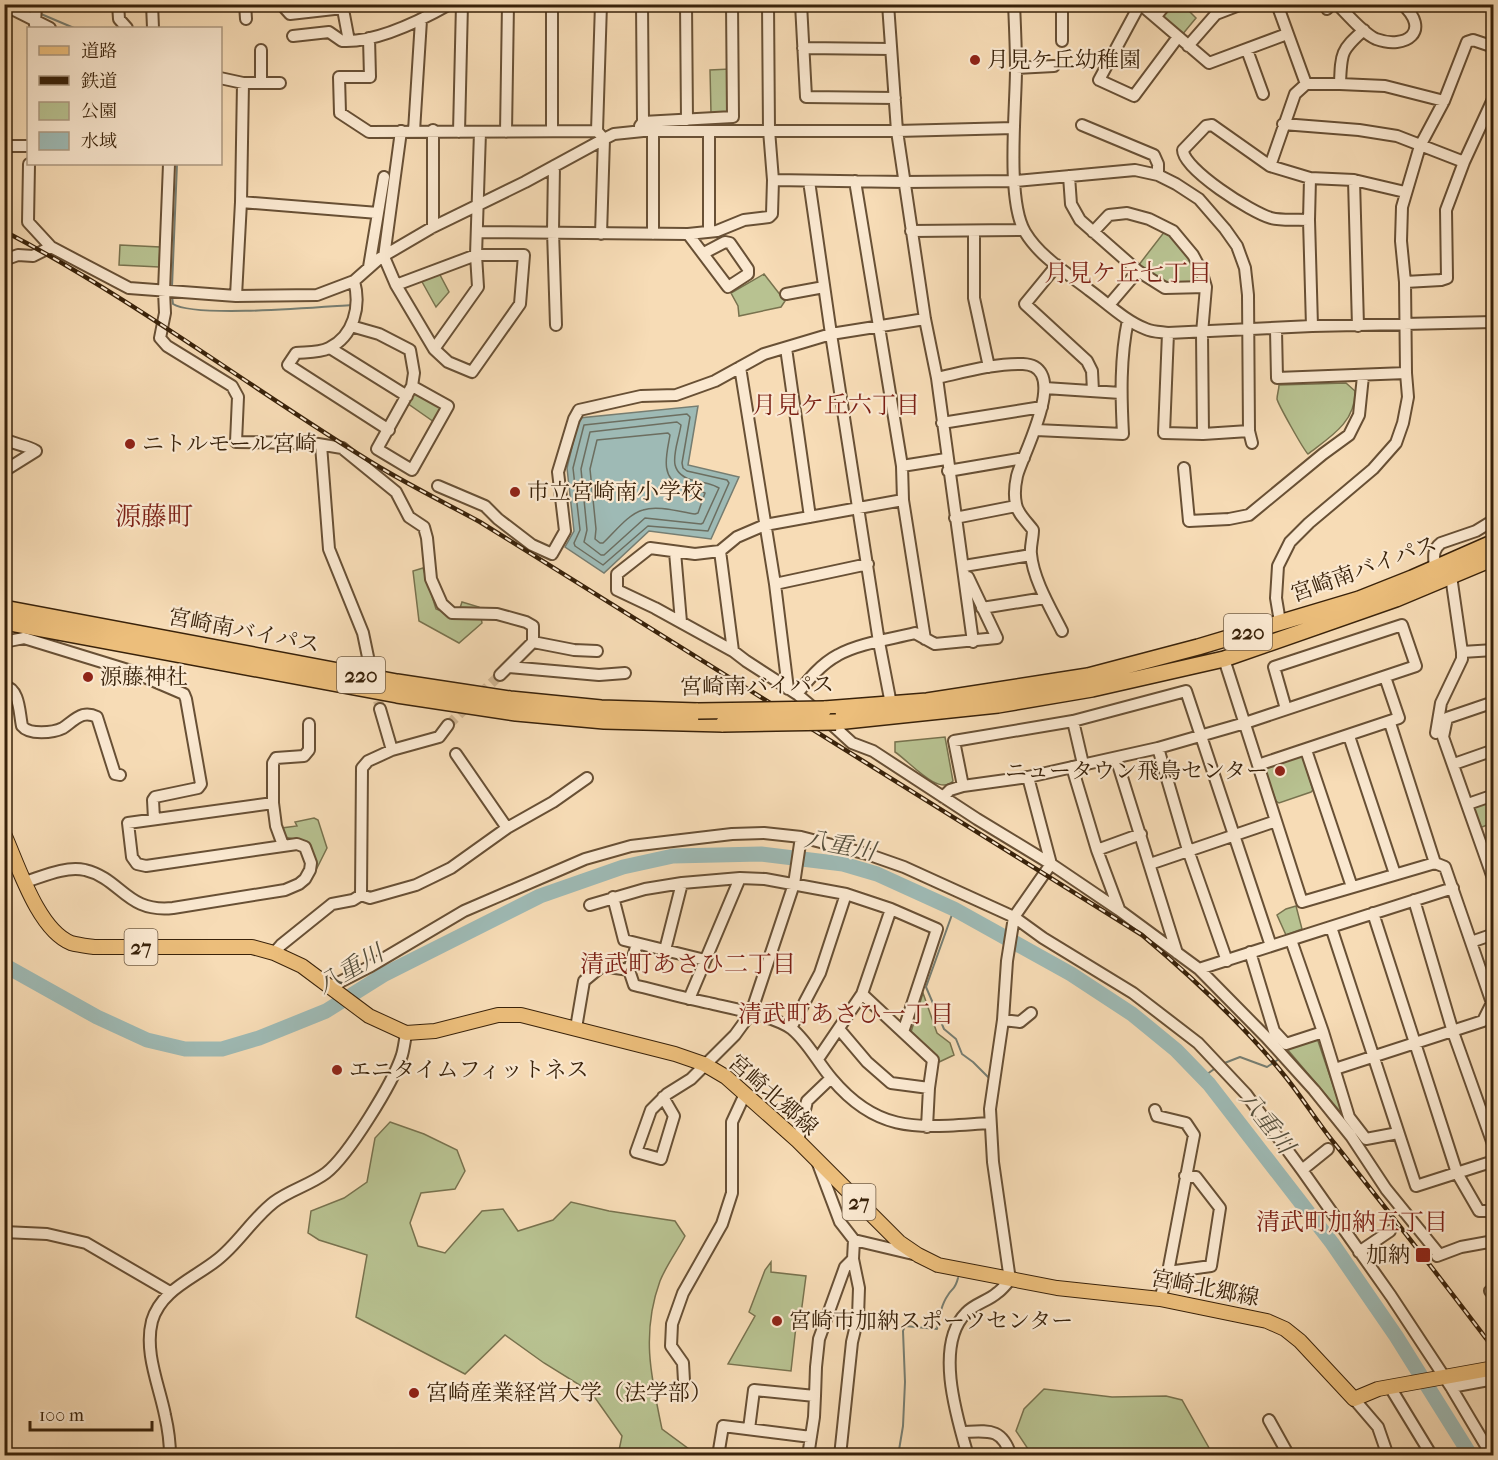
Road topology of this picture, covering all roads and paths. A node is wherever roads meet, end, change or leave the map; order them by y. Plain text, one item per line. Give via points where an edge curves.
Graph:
1 (36, 4) edge
2 (118, 4) edge
3 (152, 4) edge
4 (245, 4) edge
5 (280, 4) edge
6 (450, 4) edge
7 (462, 4) edge
8 (508, 4) edge
9 (552, 4) edge
10 (601, 4) edge
11 (642, 4) edge
12 (686, 4) edge
13 (732, 4) edge
14 (768, 4) edge
15 (801, 4) edge
16 (888, 4) edge
17 (1014, 4) edge
18 (1062, 4) edge
19 (1140, 4) edge
20 (1166, 4) edge
21 (1242, 4) edge
22 (1277, 4) edge
23 (1402, 4) edge
24 (4, 5) edge
25 (346, 6) edge
26 (1332, 6) edge
27 (1156, 16) junction
28 (246, 19) dead end
29 (421, 20) junction
30 (36, 25) edge
31 (126, 27) edge
32 (153, 27) edge
33 (1364, 30) junction
34 (1287, 34) junction
35 (293, 36) dead end
36 (1178, 37) junction
37 (369, 38) junction
38 (349, 41) junction
39 (1062, 41) dead end
40 (1188, 46) junction
41 (1494, 47) edge
42 (804, 48) junction
43 (891, 49) junction
44 (1247, 50) junction
45 (261, 51) dead end
46 (1054, 66) dead end
47 (1016, 68) junction
48 (222, 78) edge
49 (243, 83) junction
50 (261, 83) junction
51 (280, 83) dead end
52 (1306, 84) junction
53 (1340, 84) junction
54 (1263, 94) dead end
55 (1494, 97) edge
56 (895, 98) junction
57 (1444, 101) junction
58 (687, 120) junction
59 (1283, 124) junction
60 (1082, 125) dead end
61 (639, 127) junction
62 (1014, 128) junction
63 (433, 130) junction
64 (552, 130) junction
65 (709, 130) junction
66 (769, 130) junction
67 (400, 131) junction
68 (414, 131) junction
69 (653, 131) junction
70 (897, 131) junction
71 (459, 132) junction
72 (480, 132) junction
73 (506, 132) junction
74 (601, 134) junction
75 (4, 146) edge
76 (27, 146) edge
77 (1420, 146) junction
78 (1464, 162) junction
79 (29, 165) edge
80 (169, 165) edge
81 (554, 166) junction
82 (1270, 166) junction
83 (1158, 175) junction
84 (1069, 176) junction
85 (384, 177) dead end
86 (1310, 178) junction
87 (773, 180) junction
88 (1354, 180) junction
89 (809, 181) junction
90 (855, 181) junction
91 (1015, 181) junction
92 (904, 182) junction
93 (1405, 192) junction
94 (241, 202) junction
95 (479, 206) junction
96 (378, 213) junction
97 (1309, 220) junction
98 (434, 227) junction
99 (1024, 230) junction
100 (553, 231) junction
101 (911, 231) junction
102 (974, 231) junction
103 (478, 232) junction
104 (710, 232) junction
105 (1093, 232) junction
106 (601, 234) junction
107 (653, 234) junction
108 (688, 234) junction
109 (51, 247) junction
110 (704, 253) dead end
111 (476, 255) junction
112 (384, 257) junction
113 (4, 260) edge
114 (1057, 266) junction
115 (369, 267) junction
116 (1138, 271) junction
117 (354, 281) junction
118 (1404, 282) junction
119 (396, 285) junction
120 (824, 287) junction
121 (1206, 287) junction
122 (164, 291) junction
123 (786, 294) dead end
124 (236, 296) junction
125 (1109, 305) junction
126 (925, 319) junction
127 (1128, 320) junction
128 (1494, 322) edge
129 (1405, 324) junction
130 (556, 325) dead end
131 (351, 326) junction
132 (879, 326) junction
133 (1312, 327) junction
134 (1358, 327) junction
135 (1249, 330) junction
136 (1276, 330) junction
137 (1168, 333) junction
138 (1203, 333) junction
139 (831, 334) junction
140 (330, 348) junction
141 (786, 348) junction
142 (434, 349) junction
143 (740, 367) junction
144 (989, 367) junction
145 (1406, 373) junction
146 (1363, 376) junction
147 (937, 378) junction
148 (1045, 388) junction
149 (410, 391) junction
150 (1093, 391) junction
151 (1121, 393) junction
152 (1042, 407) junction
153 (942, 423) junction
154 (389, 430) junction
155 (1036, 430) junction
156 (1250, 431) junction
157 (1203, 434) junction
158 (4, 438) edge
159 (1252, 443) dead end
160 (321, 445) junction
161 (1024, 458) junction
162 (946, 459) junction
163 (902, 466) junction
164 (1184, 468) dead end
165 (4, 471) edge
166 (948, 471) junction
167 (438, 486) dead end
168 (903, 500) junction
169 (1016, 506) junction
170 (859, 508) junction
171 (810, 517) junction
172 (955, 518) junction
173 (1494, 520) edge
174 (765, 525) junction
175 (1481, 528) junction
176 (1492, 548) edge
177 (720, 550) junction
178 (675, 552) junction
179 (1031, 555) junction
180 (962, 561) junction
181 (868, 564) junction
182 (1435, 568) junction
183 (1451, 576) junction
184 (775, 584) junction
185 (1045, 598) junction
186 (982, 608) junction
187 (4, 609) edge
188 (4, 622) edge
189 (681, 622) junction
190 (1280, 622) junction
191 (25, 626) junction
192 (1062, 631) dead end
193 (925, 639) junction
194 (4, 642) edge
195 (533, 642) junction
196 (879, 642) junction
197 (973, 642) junction
198 (1494, 650) edge
199 (597, 651) dead end
200 (734, 651) junction
201 (1462, 652) junction
202 (368, 657) tunnel mouth
203 (1224, 659) junction
204 (509, 667) junction
205 (625, 673) dead end
206 (500, 675) tunnel mouth
207 (1385, 677) junction
208 (4, 686) edge
209 (792, 691) junction
210 (1494, 702) edge
211 (891, 704) junction
212 (380, 709) tunnel mouth
213 (1286, 709) junction
214 (1073, 721) junction
215 (1245, 723) junction
216 (1390, 723) junction
217 (309, 724) dead end
218 (448, 725) tunnel mouth
219 (1436, 733) dead end
220 (1200, 736) junction
221 (1349, 736) junction
222 (1158, 748) junction
223 (392, 750) junction
224 (1306, 750) junction
225 (1494, 750) edge
226 (456, 754) dead end
227 (1116, 758) junction
228 (1083, 764) junction
229 (1454, 764) junction
230 (1258, 765) junction
231 (1072, 767) junction
232 (120, 775) dead end
233 (1028, 777) junction
234 (587, 778) dead end
235 (963, 786) junction
236 (1494, 795) edge
237 (943, 797) junction
238 (273, 802) junction
239 (1468, 804) junction
240 (154, 819) junction
241 (1276, 820) junction
242 (507, 828) junction
243 (4, 834) edge
244 (1141, 834) junction
245 (1235, 835) junction
246 (801, 840) junction
247 (284, 845) junction
248 (1097, 850) junction
249 (1188, 850) junction
250 (1435, 863) junction
251 (1051, 864) junction
252 (1150, 864) junction
253 (1395, 874) junction
254 (740, 878) junction
255 (794, 881) junction
256 (1494, 881) edge
257 (25, 882) junction
258 (682, 883) junction
259 (1352, 887) junction
260 (1453, 888) junction
261 (846, 894) junction
262 (361, 895) junction
263 (613, 897) junction
264 (1414, 900) junction
265 (590, 905) dead end
266 (891, 909) junction
267 (1119, 910) junction
268 (1373, 913) junction
269 (1013, 921) junction
270 (1331, 927) junction
271 (1494, 934) edge
272 (1291, 940) junction
273 (1472, 942) junction
274 (637, 944) junction
275 (1271, 946) junction
276 (665, 950) junction
277 (1250, 952) junction
278 (274, 953) junction
279 (1177, 953) junction
280 (705, 960) junction
281 (1227, 961) junction
282 (1199, 969) junction
283 (629, 970) junction
284 (330, 987) junction
285 (862, 994) junction
286 (689, 999) junction
287 (1031, 1012) dead end
288 (751, 1013) junction
289 (1003, 1020) junction
290 (576, 1028) junction
291 (791, 1028) junction
292 (839, 1029) junction
293 (903, 1032) junction
294 (1323, 1032) junction
295 (1453, 1032) junction
296 (406, 1033) junction
297 (1416, 1042) junction
298 (1373, 1056) junction
299 (818, 1059) junction
300 (704, 1065) junction
301 (1335, 1070) junction
302 (831, 1078) junction
303 (929, 1088) junction
304 (745, 1094) junction
305 (663, 1098) junction
306 (1155, 1110) dead end
307 (990, 1124) junction
308 (927, 1127) junction
309 (1398, 1133) junction
310 (798, 1141) junction
311 (1493, 1145) edge
312 (1328, 1149) dead end
313 (817, 1161) junction
314 (1494, 1161) edge
315 (1302, 1170) junction
316 (1458, 1173) junction
317 (1185, 1176) junction
318 (1494, 1211) edge
319 (1390, 1231) dead end
320 (4, 1232) edge
321 (854, 1240) junction
322 (1494, 1241) edge
323 (1359, 1252) junction
324 (918, 1255) junction
325 (853, 1259) junction
326 (1168, 1272) junction
327 (1010, 1280) junction
328 (170, 1292) junction
329 (1160, 1299) junction
330 (1494, 1368) edge
331 (1494, 1379) edge
332 (684, 1381) dead end
333 (1444, 1381) junction
334 (1394, 1386) junction
335 (815, 1396) junction
336 (1354, 1399) junction
337 (1269, 1420) dead end
338 (749, 1429) junction
339 (962, 1432) junction
340 (811, 1437) junction
341 (170, 1455) edge
342 (718, 1455) edge
343 (808, 1455) edge
344 (840, 1455) edge
345 (968, 1455) edge
346 (1011, 1455) edge
347 (1289, 1455) edge
348 (1388, 1455) edge
349 (1432, 1455) edge
350 (1492, 1455) edge

1 - 30 street
2 - 31 street via 119,19
3 - 32 street
4 - 28 street
5 - 25 street via 290,14
6 - 29 street
7 - 71 street
8 - 73 street
9 - 64 street
10 - 74 street
11 - 61 street
12 - 58 street
13 - 58 street via 733,117
14 - 66 street
15 - 42 street
16 - 43 street
17 - 47 street
18 - 39 street
19 - 27 street
19 - 36 street via 1099,80 1134,96
20 - 27 street
21 - 40 street via 1216,14
22 - 34 street
23 - 33 street via 1416,21 1414,33 1407,40 1387,41
24 - 30 street
25 - 38 street
26 - 33 street
27 - 36 street
29 - 37 street
29 - 68 street
33 - 53 street via 1347,45 1341,58
34 - 44 street
34 - 52 street
35 - 38 street via 329,32
36 - 40 street
37 - 38 street
37 - 67 street via 370,77 339,77 340,113 369,132
40 - 44 street via 1209,63
41 - 57 street via 1473,40 1467,42
42 - 43 street
42 - 56 street via 806,97
43 - 56 street
44 - 54 street
45 - 50 street
46 - 47 street
47 - 62 street
48 - 49 street
49 - 50 street
49 - 94 street
50 - 51 street
52 - 53 street
52 - 59 street via 1295,93
53 - 57 street via 1385,87
55 - 78 street
56 - 70 street
57 - 77 street
58 - 61 street
59 - 77 street via 1375,132 1398,136
59 - 82 street
60 - 83 street via 1154,155
61 - 69 street
61 - 74 street
62 - 70 street
62 - 91 street
63 - 68 street
63 - 71 street
63 - 98 street
64 - 73 street
64 - 74 street
65 - 66 street
65 - 69 street
65 - 104 street
66 - 70 street
66 - 87 street
67 - 68 street
67 - 112 street
69 - 107 street
70 - 92 street
71 - 72 street
72 - 73 street
72 - 95 street
74 - 81 street
74 - 106 street
75 - 76 street
77 - 78 street
77 - 93 street
78 - 118 street via 1446,210 1447,278
79 - 109 street via 28,222
80 - 122 street
81 - 95 street
81 - 100 street
82 - 86 street
82 - 97 street via 1212,125 1203,128 1183,150 1185,158 1233,199 1273,219
83 - 84 street via 1135,170
83 - 135 street via 1199,199 1237,246 1246,277
84 - 91 street
84 - 105 street via 1071,204
85 - 96 street
86 - 88 street
86 - 97 street
87 - 89 street
87 - 104 street via 769,217 744,220
88 - 93 street
88 - 134 street
89 - 90 street
89 - 120 street
90 - 92 street
90 - 132 street
91 - 92 street
91 - 99 street
92 - 101 street
93 - 118 street via 1401,233
94 - 96 street
94 - 124 street
95 - 98 street
95 - 103 street
96 - 115 street
97 - 133 street
98 - 112 street
99 - 102 street
99 - 114 street via 1036,248
100 - 103 street
100 - 106 street
100 - 130 street
101 - 102 street
101 - 126 street
102 - 144 street via 974,298
103 - 111 street
104 - 108 street
105 - 116 street
105 - 121 street via 1109,215 1127,213 1149,219 1173,231 1186,246
106 - 107 street
107 - 108 street
108 - 110 street
109 - 113 street via 33,256 18,255
109 - 122 street via 129,288
111 - 119 street
111 - 142 street via 478,287
111 - 142 street via 524,255 520,304 472,372 448,362
112 - 115 street
112 - 119 street
114 - 125 street
114 - 150 street via 1025,304 1087,361
115 - 117 street
116 - 121 street via 1165,288
116 - 125 street
117 - 124 street via 316,295
117 - 131 street via 358,297
118 - 129 street
119 - 142 street
120 - 123 street
120 - 139 street
121 - 138 street
122 - 124 street
122 - 160 street via 160,338 232,386 238,397 236,442
125 - 127 street
126 - 132 street
126 - 147 street
127 - 137 street via 1146,330
127 - 151 street
128 - 129 street
129 - 134 street
129 - 145 street
131 - 140 street via 347,335
131 - 149 street via 380,333 410,350 414,373
132 - 139 street
132 - 163 street
133 - 134 street
133 - 136 street
135 - 136 street
135 - 138 street
135 - 156 street
136 - 146 street via 1277,378
137 - 138 street
137 - 157 street via 1164,433
138 - 157 street
139 - 141 street
139 - 170 street
140 - 149 street
140 - 154 street via 296,353 288,365
141 - 143 street
141 - 171 street
143 - 167 street via 676,395 641,396 579,410 558,472 564,531 552,554 532,545 485,506
143 - 174 street
144 - 147 street
144 - 148 street via 1036,367
145 - 146 street
145 - 190 street via 1408,398 1396,443 1373,469 1290,542 1278,566 1276,598
146 - 164 street via 1359,415 1349,435 1250,515 1189,520
147 - 153 street
148 - 150 street
148 - 152 street
149 - 154 street
149 - 154 street via 448,406 412,470 377,449
150 - 151 street
151 - 155 street via 1123,434
152 - 153 street
152 - 155 street
153 - 162 street
155 - 161 street
156 - 157 street
156 - 159 street
158 - 165 street via 36,451
160 - 195 street via 342,448 396,492 409,517 424,527 431,579 442,604 452,613 497,614 526,622 533,626
160 - 202 street via 329,549 363,633
161 - 166 street
161 - 169 street via 1017,475
162 - 163 street
162 - 166 street
163 - 168 street
166 - 172 street
168 - 170 street
168 - 193 street
169 - 172 street
169 - 179 street via 1033,530
170 - 171 street
170 - 181 street
171 - 174 street
172 - 180 street
173 - 175 street
174 - 177 street via 737,537
174 - 184 street
175 - 176 street
175 - 182 street via 1436,547
176 - 182 highway, 宮崎南バイパス / 220
176 - 183 highway, 宮崎南バイパス / 220
177 - 178 street
177 - 200 street
178 - 189 street
178 - 189 street via 650,548 617,574 617,590
179 - 180 street
179 - 185 street
180 - 186 street
180 - 197 street
181 - 184 street
181 - 196 street
182 - 190 highway, 宮崎南バイパス / 220 via 1359,599
183 - 201 street
183 - 203 highway, 宮崎南バイパス / 220
184 - 209 street
185 - 186 street
185 - 192 street
186 - 197 street via 997,639
187 - 191 highway, 宮崎南バイパス / 220
188 - 191 highway, 宮崎南バイパス / 220
189 - 200 street
190 - 211 highway, 宮崎南バイパス / 220 via 1088,676 977,695
191 - 194 street
191 - 203 highway, 宮崎南バイパス / 220, bridge via 397,695 516,713 604,721 836,722 998,705 1092,689
191 - 211 highway, 宮崎南バイパス / 220, bridge via 510,699 601,708 698,711
191 - 240 street via 184,694 201,784 198,788 155,797
193 - 196 street via 915,633
193 - 197 street via 935,644
195 - 199 street
195 - 204 street
196 - 209 street via 839,654
196 - 211 street
198 - 201 street
200 - 209 street
201 - 219 street via 1441,703
203 - 215 street
204 - 205 street via 599,675
204 - 206 street
207 - 213 street
207 - 213 street via 1416,666 1402,625 1274,667
207 - 216 street via 1399,718
208 - 232 street via 15,692 22,726 31,732 60,729 84,715 97,717 116,774
209 - 237 street via 852,743 873,751
210 - 229 street via 1447,718 1443,737
212 - 223 street
213 - 215 street
214 - 220 street via 1186,691
214 - 228 street
214 - 235 street via 954,741
215 - 220 street
215 - 230 street
216 - 221 street
216 - 250 street
217 - 238 street via 309,750 304,756 276,758 273,763
218 - 223 street via 439,737
220 - 222 street
220 - 245 street
221 - 224 street
221 - 253 street
222 - 227 street
222 - 249 street
223 - 262 street via 368,761 363,768
224 - 230 street
224 - 259 street
225 - 229 street
226 - 242 street
227 - 228 street
227 - 244 street
228 - 231 street
229 - 239 street
230 - 241 street
231 - 233 street
231 - 248 street
233 - 235 street
233 - 251 street
234 - 242 street
235 - 237 street
236 - 239 street
237 - 251 street
238 - 240 street
238 - 247 street via 276,826
239 - 256 street
240 - 247 street via 128,823 132,857 137,864 146,866
241 - 245 street
241 - 259 street via 1302,902
242 - 262 street via 451,868 416,885 370,898
243 - 257 main road, 27
244 - 248 street
244 - 252 street
245 - 249 street
245 - 275 street
246 - 255 street
246 - 269 street via 867,854 904,867
246 - 284 street via 764,833 696,838 631,846 585,859 464,911
247 - 257 street via 297,844 309,855 310,870 299,884 285,890 173,908 159,910 136,903 98,875 84,870 69,869
248 - 267 street
249 - 252 street
249 - 281 street
250 - 253 street
250 - 260 street via 1446,867
251 - 267 street
251 - 269 street
252 - 279 street
253 - 259 street
254 - 255 street
254 - 258 street
254 - 280 street
255 - 261 street
255 - 288 street
257 - 278 main road, 27 via 51,928 70,942 94,947 252,948
258 - 263 street
258 - 276 street
260 - 264 street
260 - 273 street
261 - 266 street
261 - 291 street via 820,973
262 - 278 street via 332,904
263 - 265 street
263 - 274 street via 624,940
264 - 268 street
264 - 295 street
266 - 285 street
266 - 293 street via 938,929
267 - 279 street
268 - 270 street
268 - 297 street
269 - 289 street
269 - 315 street via 1133,993 1198,1043 1246,1094
270 - 272 street
270 - 298 street
271 - 273 street
272 - 275 street
272 - 294 street
273 - 295 street via 1492,1003 1483,1021
274 - 276 street
274 - 283 street
275 - 277 street
276 - 280 street
277 - 281 street
277 - 294 street via 1274,1031 1286,1044
278 - 284 main road, 27 via 302,966
279 - 282 street
280 - 286 street
281 - 282 street
282 - 322 street via 1314,1090 1437,1256 1461,1246
283 - 286 street via 634,985
283 - 290 street via 602,966 584,981
284 - 296 main road, 27 via 369,1016
285 - 292 street
285 - 293 street
286 - 288 street
287 - 289 street via 1020,1022
288 - 291 street
288 - 300 street
289 - 307 street
290 - 296 main road, 宮崎北郷線 / 27 via 521,1015 498,1015
290 - 300 main road, 宮崎北郷線 / 27
291 - 299 street
292 - 299 street
292 - 303 street via 891,1083
293 - 303 street via 933,1060
294 - 301 street
295 - 297 street
295 - 311 street
296 - 328 street via 392,1078 339,1161 325,1174 274,1202 224,1254
297 - 298 street
297 - 316 street
298 - 301 street
298 - 309 street
299 - 302 street
300 - 304 main road, 宮崎北郷線 / 27
300 - 305 street
301 - 309 street via 1349,1118 1366,1139
302 - 308 street via 856,1104 882,1118
302 - 310 street via 807,1101
303 - 308 street
304 - 310 main road, 宮崎北郷線 / 27
304 - 332 street via 732,1122 732,1193 722,1224 683,1293 672,1324 671,1346 683,1363
305 - 305 street via 651,1110 636,1152 661,1159 674,1116
306 - 317 street via 1157,1116 1186,1123 1194,1135
307 - 308 street
307 - 327 street
309 - 316 street via 1416,1186
310 - 313 main road, 宮崎北郷線 / 27
312 - 315 street
313 - 321 street via 840,1222
313 - 324 main road, 宮崎北郷線 / 27 via 899,1242
314 - 316 street
315 - 323 street
316 - 318 street via 1479,1211
317 - 326 street
317 - 326 street via 1196,1178 1220,1208 1211,1266
319 - 323 street
320 - 328 street via 47,1234 86,1244
321 - 324 street
321 - 325 street
323 - 333 street
324 - 327 main road, 宮崎北郷線 / 27 via 938,1265
325 - 335 street via 846,1267 819,1339
325 - 344 street via 859,1288 858,1317
326 - 329 street
327 - 329 main road, 宮崎北郷線 / 27
327 - 339 street via 998,1293 966,1313 955,1331 950,1356 951,1387
328 - 341 street via 159,1305 150,1334
329 - 336 main road, 宮崎北郷線 / 27 via 1267,1321 1286,1329
330 - 333 main road
331 - 333 street
333 - 334 main road
333 - 350 street
334 - 336 main road
334 - 349 street
335 - 338 street via 754,1390
335 - 340 street
336 - 348 street via 1378,1427
337 - 347 street
338 - 340 street
338 - 342 street via 723,1426
339 - 345 street
339 - 346 street via 999,1434
340 - 343 street

